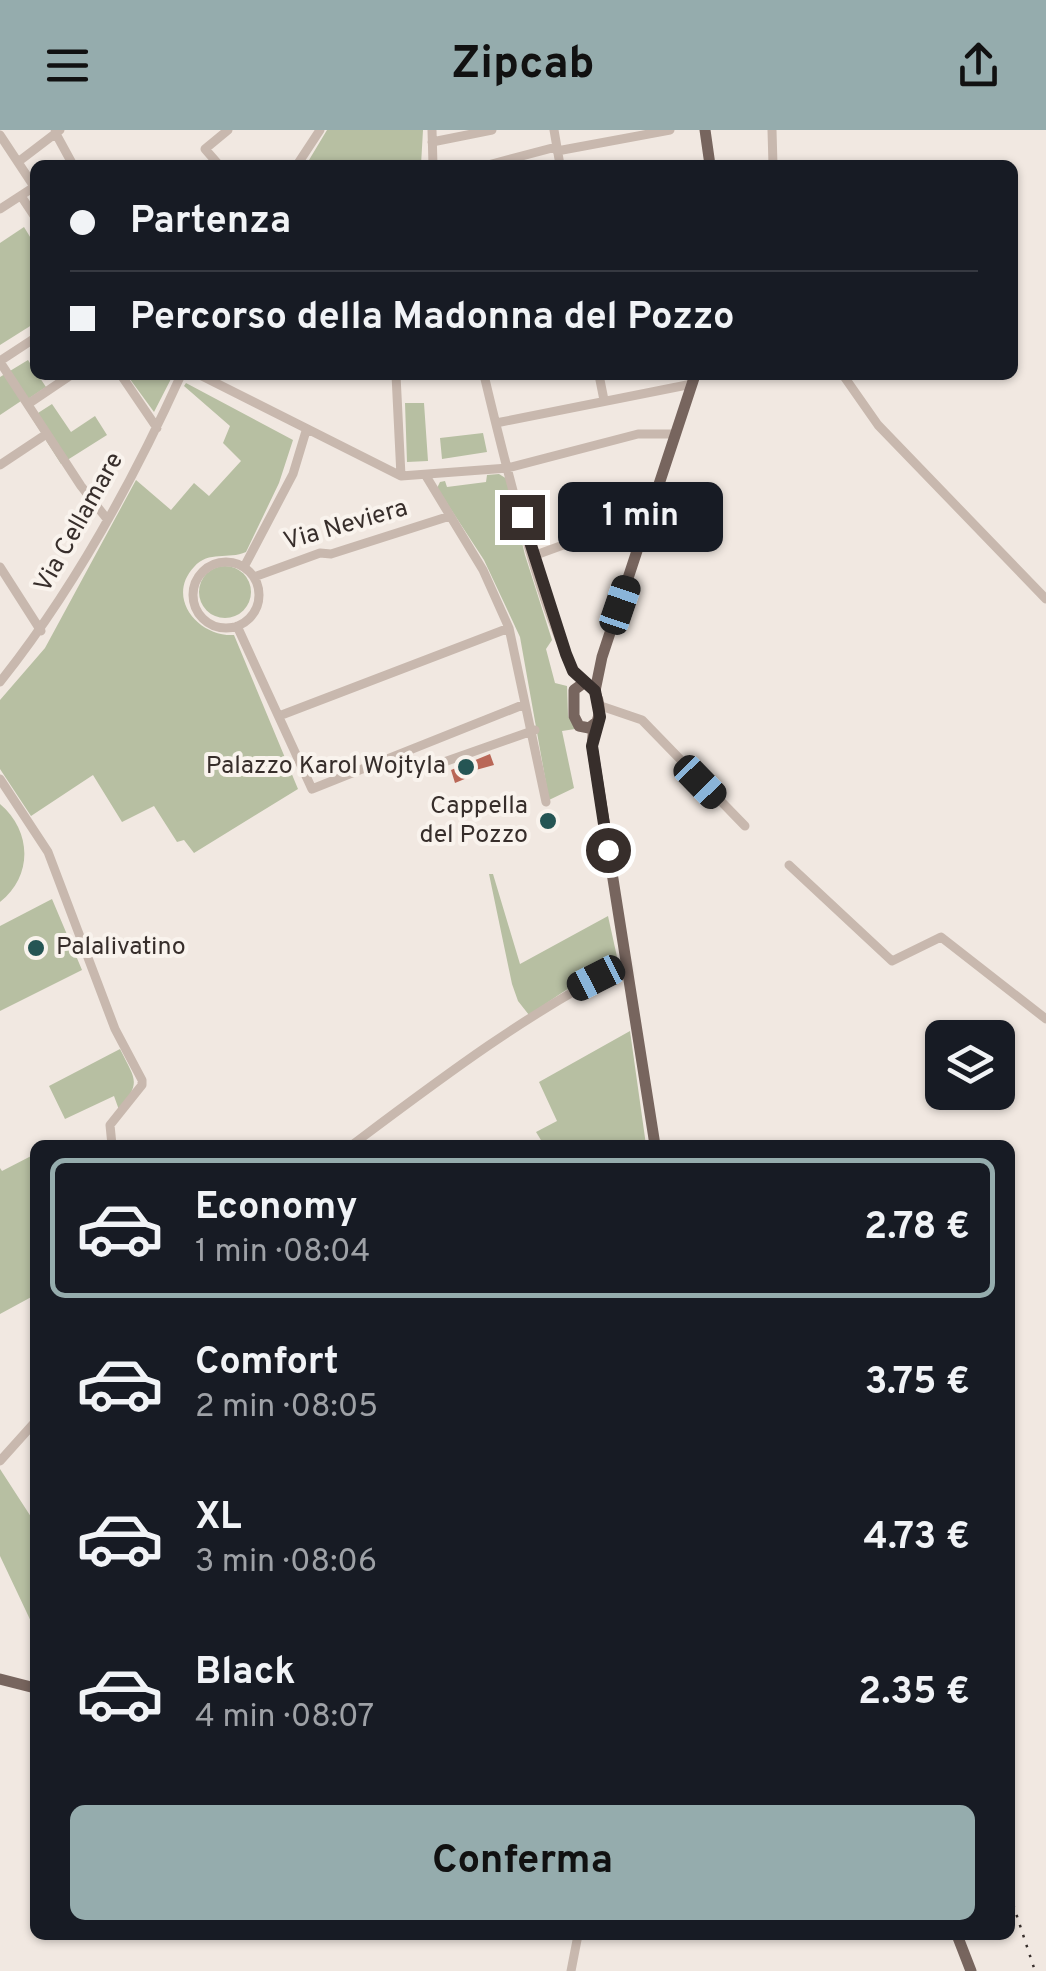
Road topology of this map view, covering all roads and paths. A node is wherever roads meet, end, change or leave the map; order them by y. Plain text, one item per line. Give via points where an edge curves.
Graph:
1 (228, 130) edge
2 (319, 130) edge
3 (432, 130) edge
4 (492, 130) edge
5 (554, 130) edge
6 (670, 130) edge
7 (705, 130) edge
8 (772, 130) edge
9 (57, 131) edge
10 (0, 135) edge
11 (432, 142) junction
12 (557, 149) junction
13 (71, 160) edge
14 (216, 160) edge
15 (301, 160) edge
16 (433, 160) edge
17 (510, 160) edge
18 (559, 160) edge
19 (709, 160) edge
20 (772, 160) edge
21 (18, 162) junction
22 (30, 180) edge
23 (30, 191) edge
24 (20, 196) junction
25 (0, 209) edge
26 (30, 210) edge
27 (30, 341) edge
28 (0, 362) edge
29 (63, 380) edge
30 (124, 380) edge
31 (179, 380) edge
32 (209, 380) edge
33 (396, 380) edge
34 (485, 380) edge
35 (600, 380) edge
36 (694, 380) edge
37 (846, 380) edge
38 (604, 400) junction
39 (30, 402) dead end
40 (496, 423) junction
41 (157, 428) junction
42 (306, 431) junction
43 (676, 434) junction
44 (42, 438) dead end
45 (0, 465) edge
46 (508, 468) junction
47 (401, 476) junction
48 (426, 476) junction
49 (651, 513) junction
50 (450, 516) junction
51 (107, 519) junction
52 (533, 556) junction
53 (0, 566) edge
54 (244, 567) junction
55 (254, 576) junction
56 (1046, 599) edge
57 (237, 626) junction
58 (509, 628) junction
59 (41, 631) junction
60 (0, 682) edge
61 (584, 686) junction
62 (525, 704) junction
63 (598, 705) junction
64 (279, 716) junction
65 (626, 716) junction
66 (591, 725) junction
67 (534, 731) junction
68 (444, 762) dead end
69 (0, 779) edge
70 (546, 802) dead end
71 (744, 826) dead end
72 (789, 865) dead end
73 (626, 964) junction
74 (1046, 1018) edge
75 (111, 1140) edge
76 (359, 1140) edge
77 (655, 1140) edge
78 (30, 1427) edge
79 (0, 1460) edge
80 (0, 1679) edge
81 (30, 1687) edge
82 (577, 1940) edge
83 (959, 1940) edge
84 (571, 1971) edge
85 (971, 1971) edge

1 - 14 street via 206,148
2 - 15 street
3 - 11 street
4 - 11 street
5 - 12 street
6 - 12 street
7 - 19 main road
8 - 20 street
9 - 13 street
9 - 21 street
10 - 21 street
11 - 16 street
12 - 17 street
12 - 18 street
21 - 22 street
23 - 24 street
24 - 25 street
24 - 26 street
27 - 28 street
28 - 51 street
29 - 39 street
30 - 41 street
31 - 41 street, Via Cellamare
32 - 42 street
33 - 47 street
34 - 40 street
35 - 38 street
36 - 38 street
36 - 43 main road
37 - 56 street via 878,426
38 - 40 street
40 - 46 street
41 - 51 street, Via Cellamare
42 - 47 street
42 - 54 street via 293,474
43 - 46 street via 638,434
43 - 49 main road
44 - 45 street
46 - 48 street
46 - 52 street
47 - 48 street
48 - 50 street
49 - 52 street
49 - 61 main road via 602,657
50 - 55 street, Via Neviera
50 - 58 street
51 - 59 street, Via Cellamare
52 - 61 street via 560,639
53 - 59 street
54 - 55 street
54 - 57 street via 212,564 193,591 205,621
55 - 57 street via 258,606
57 - 64 street
58 - 62 street
58 - 64 street
59 - 60 street, Via Cellamare
61 - 63 main road
61 - 66 main road via 574,716
62 - 64 street via 312,789
62 - 67 street
63 - 65 street
63 - 66 main road
65 - 66 street
65 - 71 street via 642,720
66 - 73 main road
67 - 68 street
67 - 70 street
69 - 75 street via 48,852 115,1029 142,1080 110,1126
72 - 74 street via 892,961 941,937
73 - 76 street via 505,1033
73 - 77 main road
78 - 79 street
80 - 81 main road
82 - 84 street
83 - 85 main road

